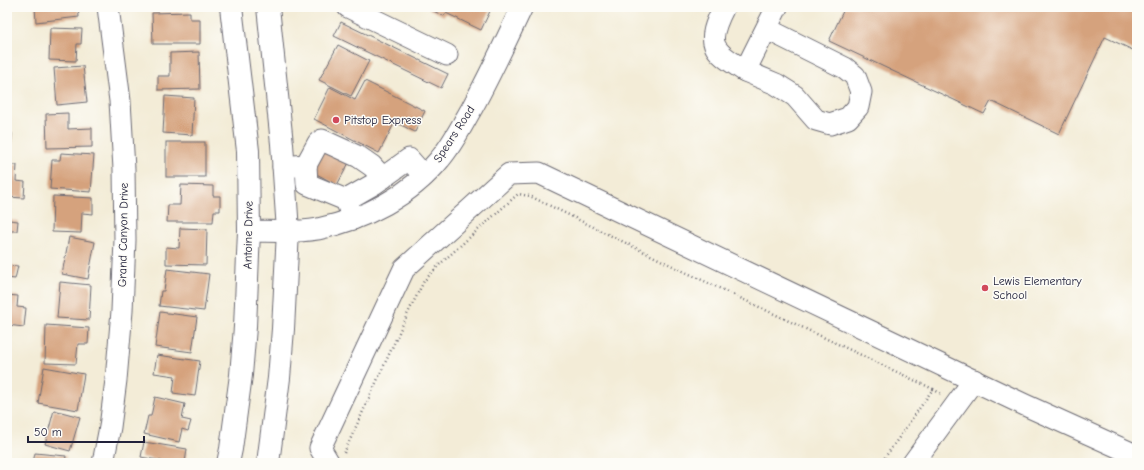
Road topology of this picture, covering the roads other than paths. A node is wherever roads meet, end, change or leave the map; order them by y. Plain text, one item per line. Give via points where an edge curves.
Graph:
1 (108, 7) edge
2 (231, 7) edge
3 (268, 7) edge
4 (348, 7) edge
5 (522, 7) edge
6 (724, 7) edge
7 (777, 7) edge
8 (767, 29) junction
9 (447, 55) dead end
10 (745, 71) junction
11 (284, 166) junction
12 (306, 166) junction
13 (424, 176) junction
14 (383, 178) junction
15 (349, 210) junction
16 (249, 231) junction
17 (288, 231) junction
18 (974, 380) junction
19 (338, 461) edge
20 (103, 463) edge
21 (228, 463) edge
22 (268, 463) edge
23 (913, 463) edge
24 (1136, 463) edge

1 - 20 street, Grand Canyon Drive via 120,101 125,240 116,380
2 - 16 main road, Antoine Drive via 248,151
3 - 11 main road
4 - 9 street
5 - 13 street, Spears Road via 458,132 440,159
6 - 10 street via 714,33 714,45 721,55
7 - 8 street
8 - 10 street
8 - 10 street via 855,76 861,92 858,107 848,118 830,124 816,120 795,96 776,84
11 - 12 street
11 - 17 main road
12 - 14 street via 322,140 360,157
12 - 15 street via 307,184
13 - 14 street via 409,159
13 - 15 street, Spears Road via 385,205
14 - 15 street
15 - 17 street, Spears Road via 318,229
16 - 17 street, Spears Road
16 - 21 main road, Antoine Drive via 241,375
17 - 22 main road via 279,378
18 - 19 street via 539,173 509,174 404,269 320,448
18 - 23 street
18 - 24 street via 1129,452

